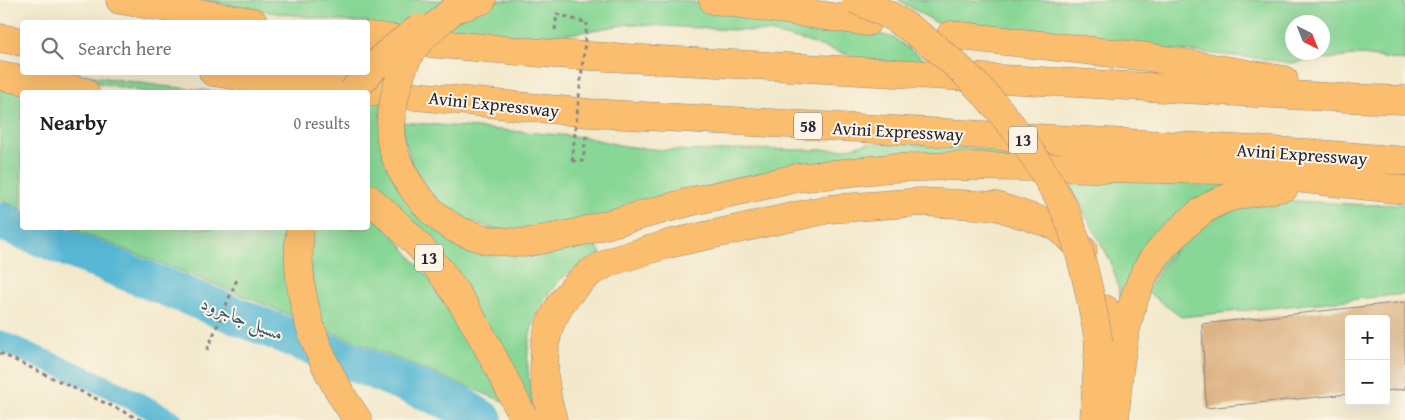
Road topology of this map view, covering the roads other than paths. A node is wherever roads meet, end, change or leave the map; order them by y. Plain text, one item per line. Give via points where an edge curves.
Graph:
1 (120, 0) edge
2 (482, 0) edge
3 (713, 0) edge
4 (453, 10) junction
5 (862, 11) edge
6 (241, 20) edge
7 (951, 35) dead end
8 (370, 36) edge
9 (0, 38) edge
10 (20, 42) edge
11 (370, 72) edge
12 (231, 75) edge
13 (367, 75) edge
14 (0, 76) edge
15 (74, 90) edge
16 (354, 90) edge
17 (355, 90) edge
18 (370, 91) edge
19 (1358, 99) junction
20 (1405, 100) edge
21 (1405, 161) edge
22 (1307, 181) junction
23 (1405, 190) edge
24 (370, 200) edge
25 (300, 230) edge
26 (1117, 376) junction
27 (358, 420) edge
28 (525, 420) edge
29 (553, 420) edge
30 (1094, 420) edge
31 (1114, 420) edge

1 - 6 highway
2 - 4 highway
3 - 5 highway
4 - 11 highway, bridge via 420,27 386,54
4 - 22 highway, bridge via 412,50 399,76 391,116 392,144 414,192 435,214 458,230 487,240 524,243 796,178 890,168 1221,170
5 - 30 highway, 13, bridge via 896,20 934,47 1008,121 1038,161 1067,214 1093,304 1099,344
7 - 19 highway via 1147,56 1292,81
8 - 19 highway via 553,54
9 - 10 highway
12 - 17 highway, Avini Expressway / 58
13 - 16 highway, bridge
14 - 15 highway
18 - 21 highway, Avini Expressway / 58 via 589,113
19 - 20 highway
22 - 23 highway
22 - 26 highway via 1221,201 1190,220 1170,239 1151,262 1132,303
24 - 28 highway, 13 via 408,234 441,271 478,329
25 - 27 highway via 299,266 303,295 319,354
26 - 29 highway via 1109,322 1096,274 1082,249 1058,226 996,206 921,202 830,209 668,244 591,272 561,303 550,324 544,376
26 - 31 highway

